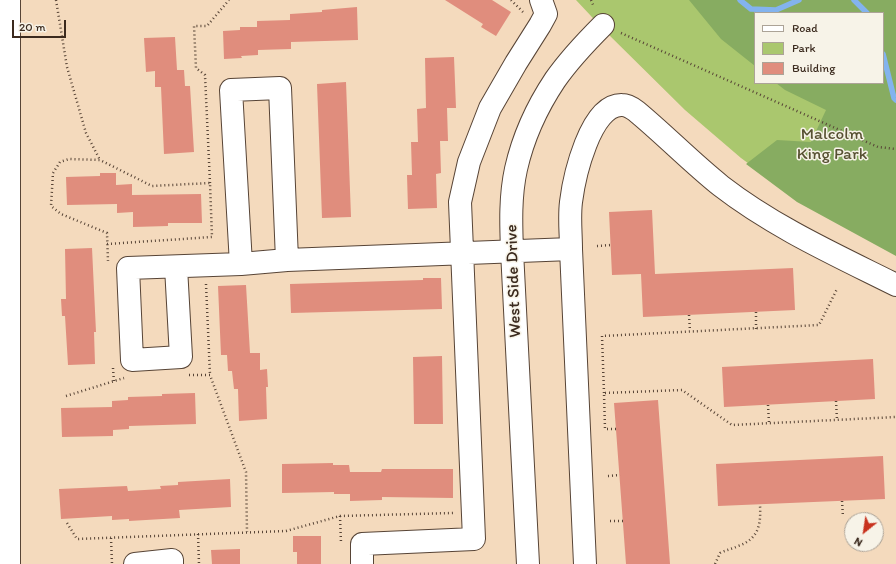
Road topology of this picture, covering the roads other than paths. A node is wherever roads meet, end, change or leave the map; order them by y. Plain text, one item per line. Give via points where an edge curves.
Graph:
1 (9, 0) edge
2 (541, 0) edge
3 (603, 25) dead end
4 (571, 249) junction
5 (512, 251) junction
6 (463, 253) junction
7 (287, 260) junction
8 (241, 264) junction
9 (176, 267) junction
10 (896, 285) edge
11 (9, 564) edge
12 (135, 564) edge
13 (172, 564) edge
14 (362, 564) edge
15 (528, 564) edge
16 (585, 564) edge

1 - 11 main road
2 - 6 main road via 546,14 490,108 469,162 460,202
3 - 5 main road, West Side Drive via 555,80 533,118 515,170
4 - 5 main road
4 - 10 main road via 573,186 582,155 600,116 614,106 622,105 636,110 689,160 751,206 807,240
4 - 16 main road
5 - 6 main road
5 - 15 main road, West Side Drive
6 - 7 main road
6 - 14 main road via 474,539 362,544
7 - 8 main road
7 - 8 main road via 280,88 231,90
8 - 9 main road
9 - 9 main road via 128,268 132,360 181,357
12 - 13 main road via 172,560

